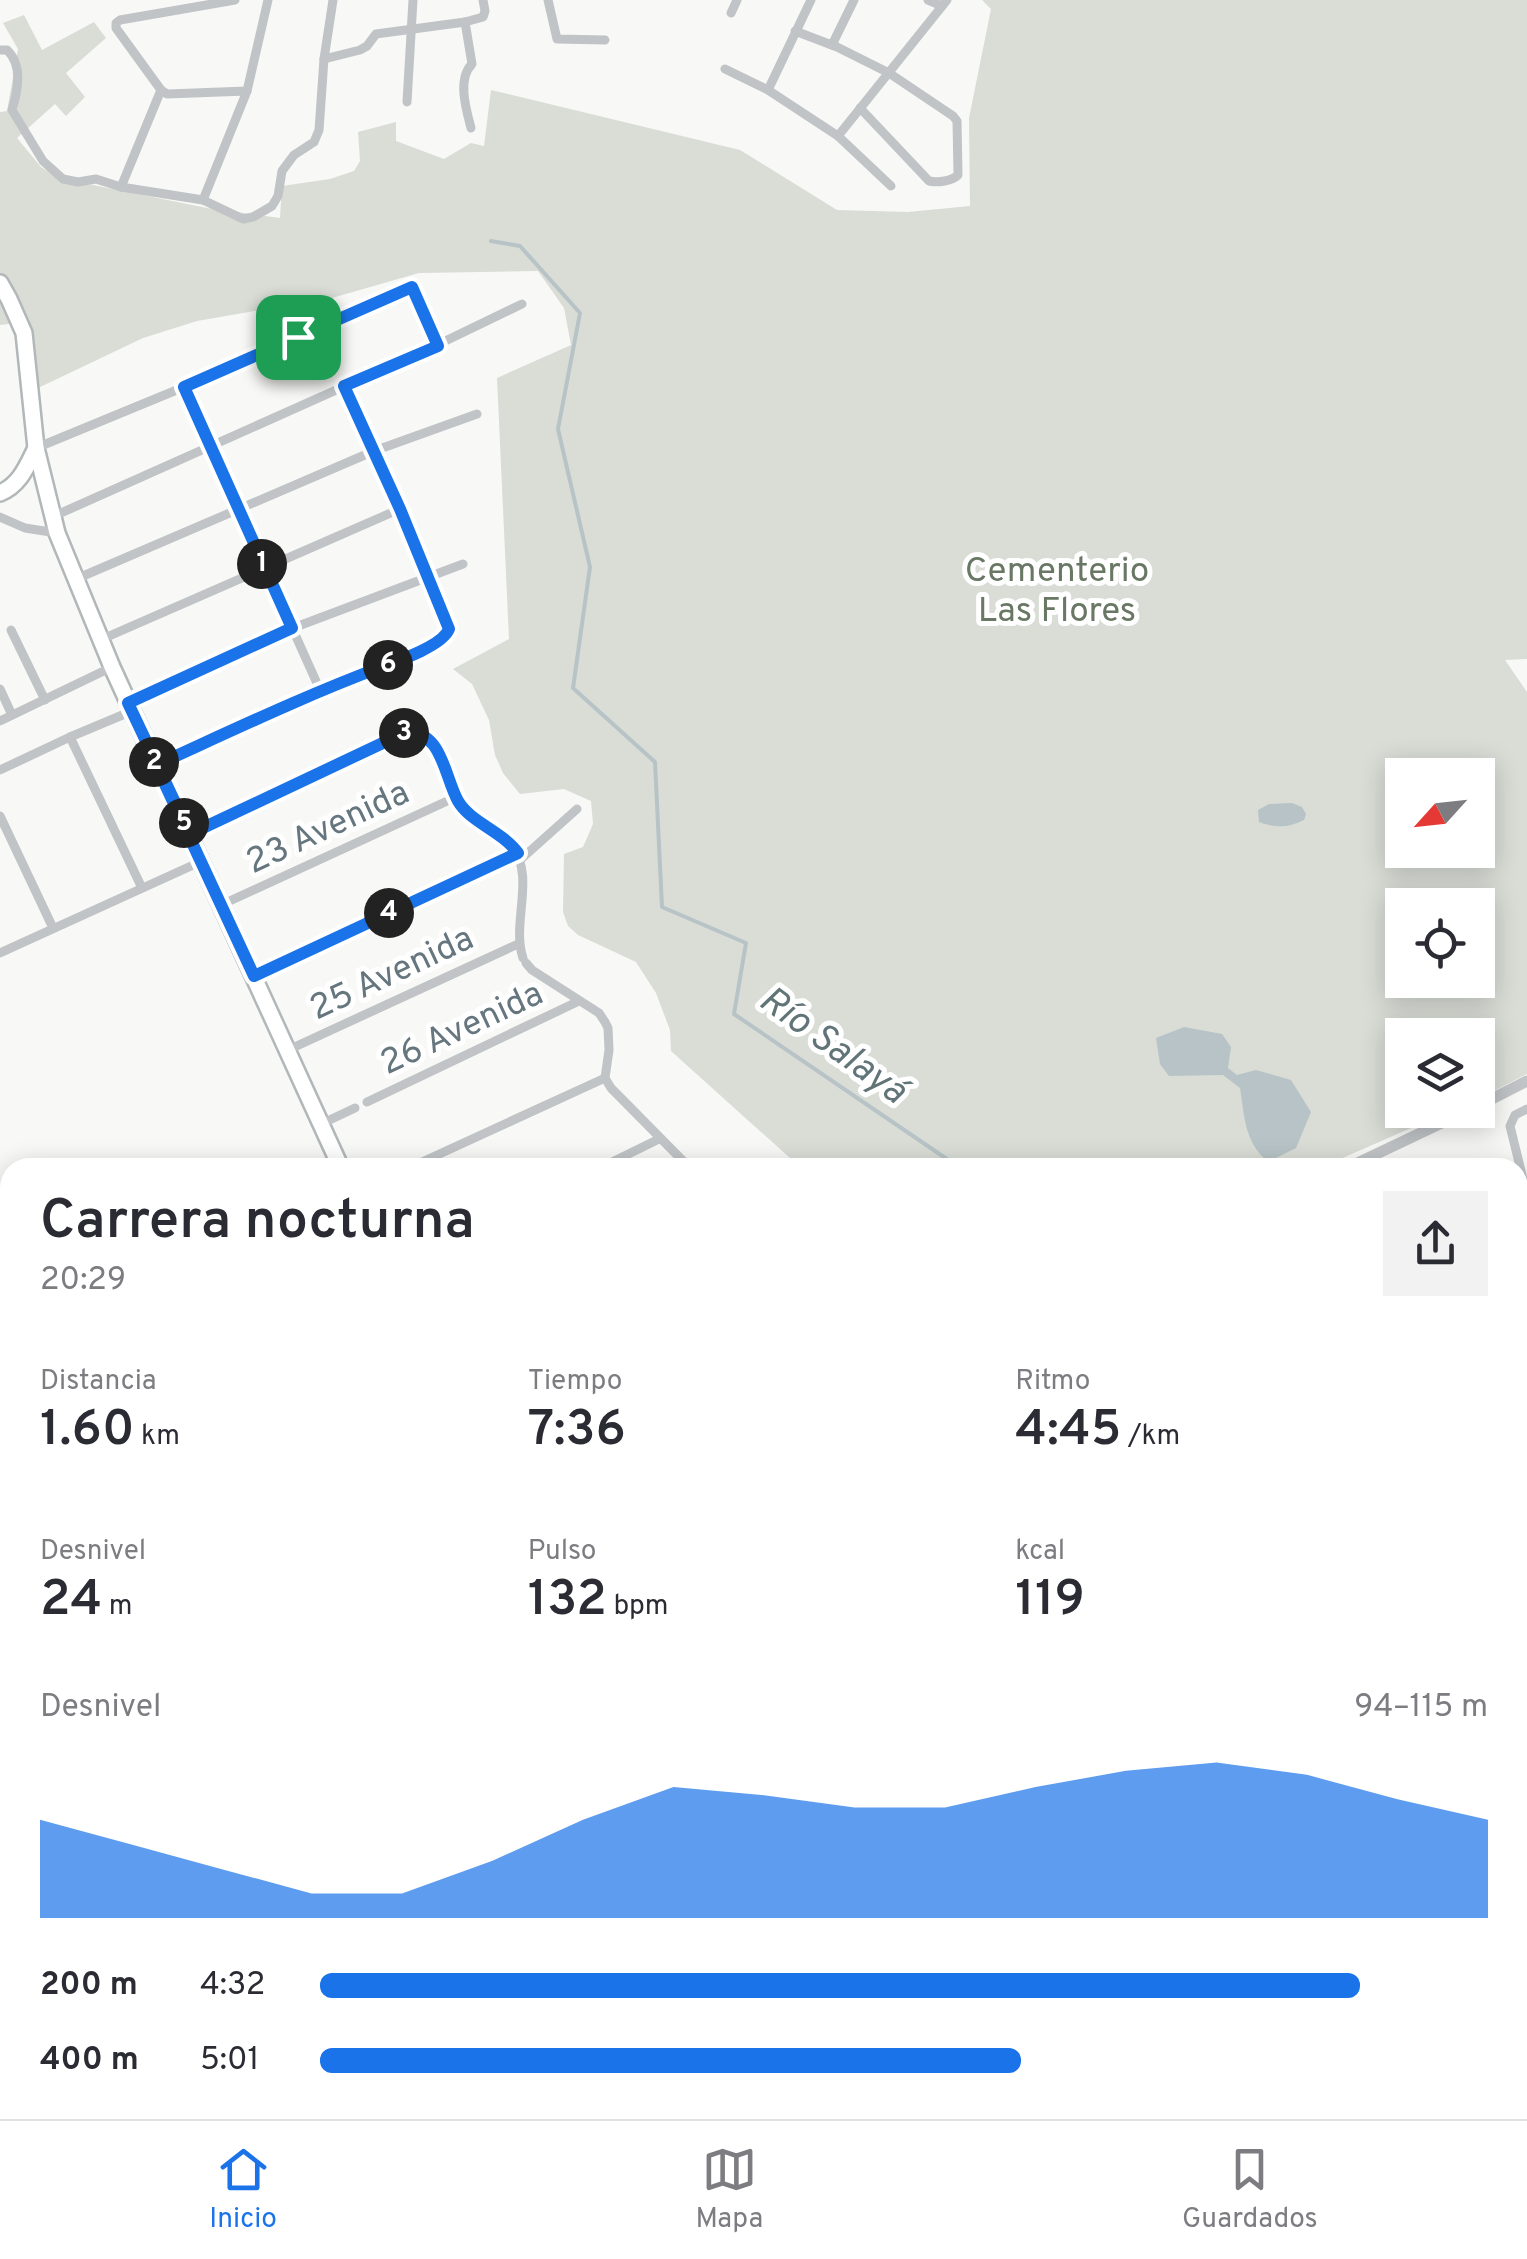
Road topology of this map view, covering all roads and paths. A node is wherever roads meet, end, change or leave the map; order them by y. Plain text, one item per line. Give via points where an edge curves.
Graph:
1 (235, 0) edge
2 (268, 0) edge
3 (333, 0) edge
4 (413, 0) edge
5 (484, 0) edge
6 (548, 0) edge
7 (737, 0) edge
8 (811, 0) edge
9 (854, 0) edge
10 (928, 0) edge
11 (945, 3) edge
12 (731, 13) dead end
13 (465, 22) junction
14 (412, 29) junction
15 (795, 31) junction
16 (604, 40) dead end
17 (832, 45) junction
18 (0, 50) edge
19 (324, 58) junction
20 (724, 69) dead end
21 (889, 72) junction
22 (160, 90) junction
23 (768, 90) junction
24 (247, 91) junction
25 (407, 102) dead end
26 (860, 108) junction
27 (470, 128) dead end
28 (838, 136) junction
29 (891, 186) dead end
30 (121, 187) junction
31 (203, 200) junction
32 (0, 283) edge
33 (522, 304) dead end
34 (438, 346) junction
35 (344, 386) junction
36 (184, 387) junction
37 (477, 414) dead end
38 (211, 446) junction
39 (36, 448) junction
40 (374, 451) junction
41 (0, 493) edge
42 (238, 509) junction
43 (400, 509) junction
44 (0, 517) edge
45 (55, 525) junction
46 (463, 564) dead end
47 (264, 570) junction
48 (427, 578) junction
49 (76, 579) junction
50 (292, 628) junction
51 (11, 630) dead end
52 (100, 640) junction
53 (112, 668) junction
54 (0, 689) edge
55 (320, 690) junction
56 (44, 700) junction
57 (130, 707) junction
58 (12, 715) junction
59 (0, 721) edge
60 (70, 736) junction
61 (156, 765) junction
62 (0, 770) edge
63 (456, 797) junction
64 (577, 810) dead end
65 (0, 816) edge
66 (190, 834) junction
67 (519, 857) junction
68 (202, 861) junction
69 (142, 888) junction
70 (222, 905) junction
71 (53, 928) junction
72 (518, 944) junction
73 (0, 953) edge
74 (254, 976) junction
75 (579, 1001) junction
76 (288, 1050) junction
77 (605, 1078) junction
78 (1527, 1082) edge
79 (1495, 1098) edge
80 (367, 1102) dead end
81 (355, 1108) dead end
82 (1527, 1109) edge
83 (321, 1124) junction
84 (1431, 1128) edge
85 (659, 1138) junction
86 (336, 1158) edge
87 (431, 1158) edge
88 (620, 1158) edge
89 (680, 1158) edge
90 (1368, 1158) edge
91 (1518, 1158) edge

1 - 22 street via 116,23
2 - 24 street
3 - 19 street
4 - 14 street
5 - 13 street via 485,14
6 - 16 street via 556,37
7 - 12 street
8 - 15 street
9 - 17 street
10 - 11 street
11 - 21 street
13 - 14 street
13 - 27 street via 472,64 464,92
14 - 19 street via 376,34 360,50
14 - 25 street
15 - 17 street
15 - 23 street
17 - 21 street
18 - 30 street via 15,57 12,110 43,161 63,178
19 - 31 street via 319,130 282,171 278,196 264,212 243,218
20 - 23 street
21 - 26 street
21 - 26 street via 953,116 958,175 930,180
22 - 24 street
22 - 30 street
23 - 28 street
24 - 31 street
26 - 28 street
28 - 29 street
30 - 31 street
32 - 39 main road via 24,333
33 - 34 street
34 - 35 street
34 - 36 street via 412,287
35 - 38 street
35 - 40 street
36 - 38 street
36 - 39 street
37 - 40 street
38 - 42 street
38 - 45 street
39 - 41 main road via 18,481
39 - 45 main road
40 - 42 street
40 - 43 street
42 - 47 street
42 - 49 street
43 - 47 street
43 - 48 street
44 - 45 street via 26,528
45 - 49 main road
46 - 48 street
47 - 50 street
47 - 52 street
48 - 50 street
48 - 55 street via 449,629 444,639
49 - 52 main road
50 - 55 street
50 - 57 street
51 - 56 street
52 - 53 main road
53 - 56 street
53 - 57 main road
54 - 58 street
55 - 61 street
56 - 58 street
57 - 60 street
57 - 61 main road
58 - 59 street
60 - 62 street
60 - 69 street
61 - 66 main road
63 - 66 street via 432,741 404,733
63 - 67 street
63 - 70 street, 23 Avenida
64 - 67 street
65 - 71 street
66 - 68 main road
67 - 72 street
67 - 74 street
68 - 69 street
68 - 70 main road
69 - 71 street
70 - 74 main road
71 - 73 street
72 - 75 street via 532,970
72 - 76 street, 25 Avenida
74 - 76 main road
75 - 77 street via 608,1028
75 - 80 street, 26 Avenida
76 - 83 main road
77 - 85 street
77 - 87 street
78 - 79 street
81 - 83 street, 26 Avenida
82 - 91 street via 1510,1126
83 - 86 main road
84 - 90 street
85 - 88 street
85 - 89 street

